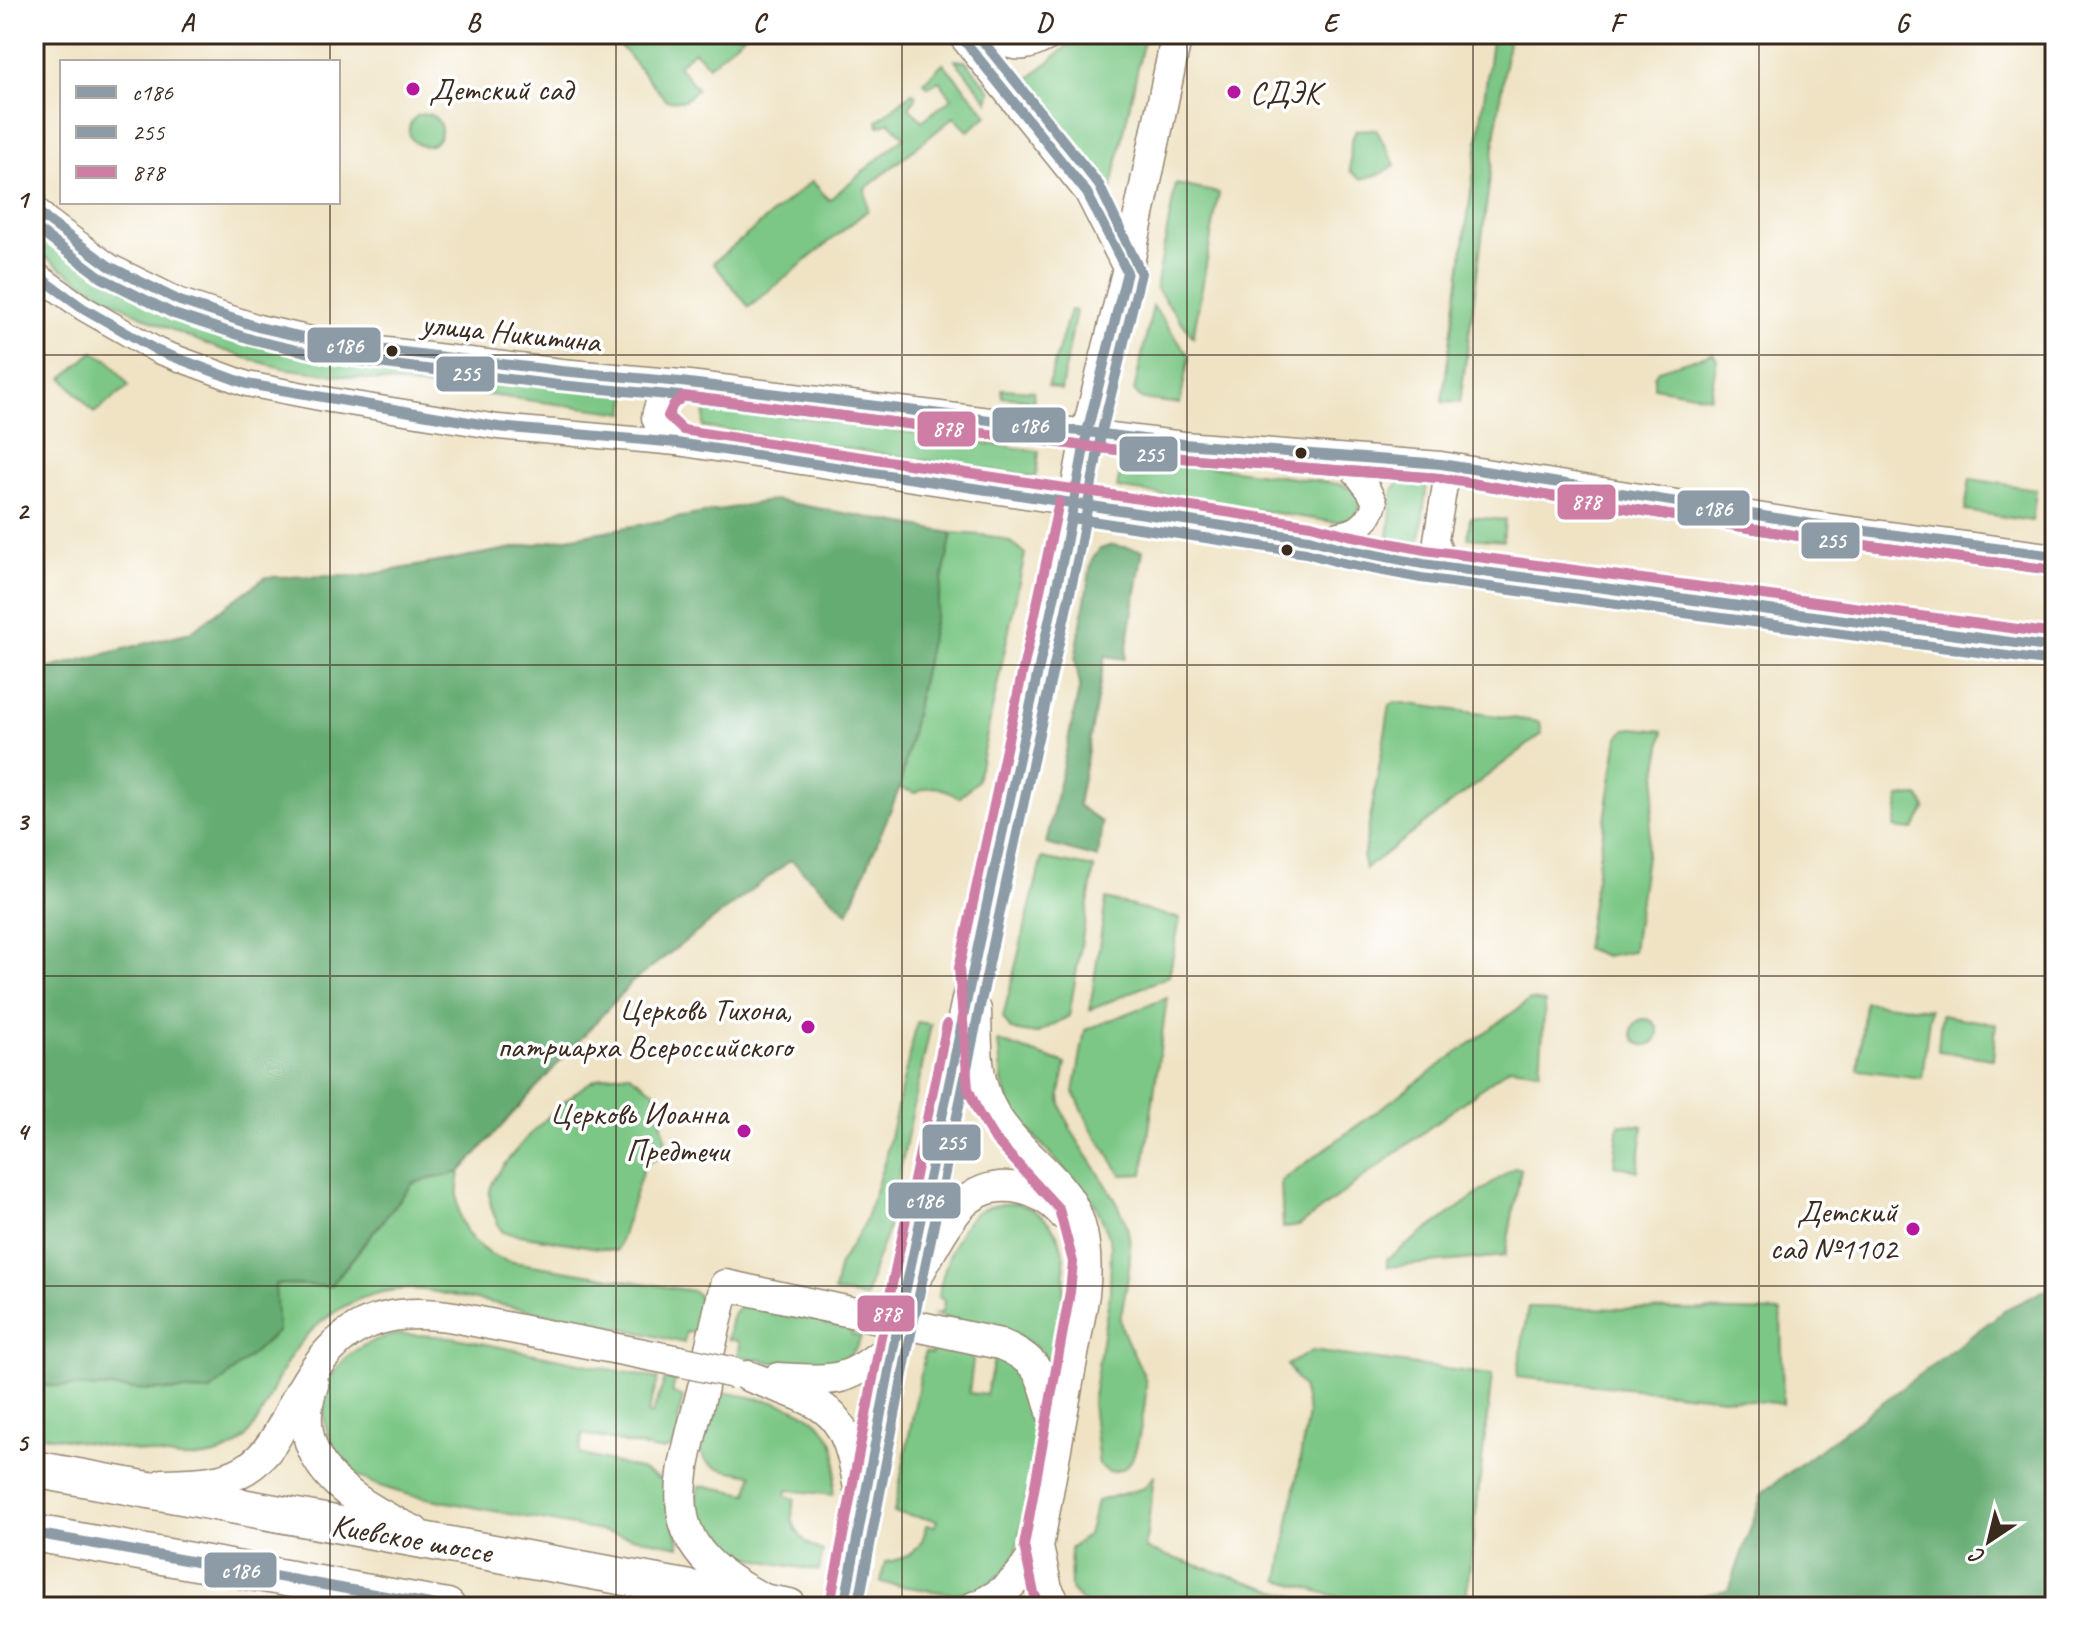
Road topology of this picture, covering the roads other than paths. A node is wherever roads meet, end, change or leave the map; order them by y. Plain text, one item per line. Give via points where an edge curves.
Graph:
1 (959, 34) edge
2 (987, 34) edge
3 (1056, 34) edge
4 (1177, 34) edge
5 (34, 207) edge
6 (1127, 272) junction
7 (34, 273) edge
8 (681, 382) junction
9 (1087, 432) junction
10 (677, 443) junction
11 (1344, 458) junction
12 (1461, 467) junction
13 (1073, 504) junction
14 (1309, 539) junction
15 (2055, 556) edge
16 (1446, 566) junction
17 (2055, 648) edge
18 (973, 968) junction
19 (1083, 1236) junction
20 (905, 1300) junction
21 (337, 1341) junction
22 (894, 1345) junction
23 (710, 1349) dead end
24 (741, 1374) junction
25 (703, 1387) dead end
26 (1059, 1435) junction
27 (34, 1469) edge
28 (121, 1485) junction
29 (862, 1507) junction
30 (34, 1533) edge
31 (443, 1544) junction
32 (1038, 1547) junction
33 (447, 1607) edge
34 (790, 1607) edge
35 (844, 1607) edge
36 (974, 1607) edge
37 (1057, 1607) edge

1 - 6 street via 1087,193
2 - 3 street via 1021,49
4 - 6 main road
5 - 8 street, улица Никитина via 109,266 180,301 258,327 329,343
6 - 9 main road
7 - 10 street via 158,351 247,384 498,427
8 - 9 street, улица Никитина
8 - 10 street via 660,398 654,418
9 - 11 street, улица Никитина
9 - 13 main road
10 - 13 street
11 - 12 street, улица Никитина
11 - 14 street via 1375,503 1370,517 1356,530
12 - 15 street, улица Никитина via 1813,524
12 - 16 street via 1445,485 1436,540
13 - 14 street
13 - 18 main road
14 - 16 street
16 - 17 street
18 - 19 main road via 985,1095 1006,1130 1071,1202
18 - 20 main road
19 - 20 main road via 1034,1191 989,1190 957,1210
19 - 26 main road via 1085,1286
20 - 22 main road, bridge
21 - 24 main road, bridge via 368,1321 394,1314 433,1314
21 - 28 main road via 308,1376 270,1447 246,1469 191,1483
21 - 31 main road via 309,1395 307,1419 320,1464 368,1508
22 - 24 main road via 844,1378
22 - 29 main road
23 - 26 main road via 725,1285 1000,1344 1040,1371
24 - 29 main road via 814,1401 836,1420 850,1445
25 - 34 main road via 683,1469 680,1506 686,1532 736,1583
26 - 32 main road
27 - 28 highway, Киевское шоссе
28 - 31 highway, Киевское шоссе
29 - 35 main road
30 - 33 highway, Киевское шоссе
31 - 34 highway, Киевское шоссе
32 - 36 main road via 1011,1587
32 - 37 main road via 1047,1589

